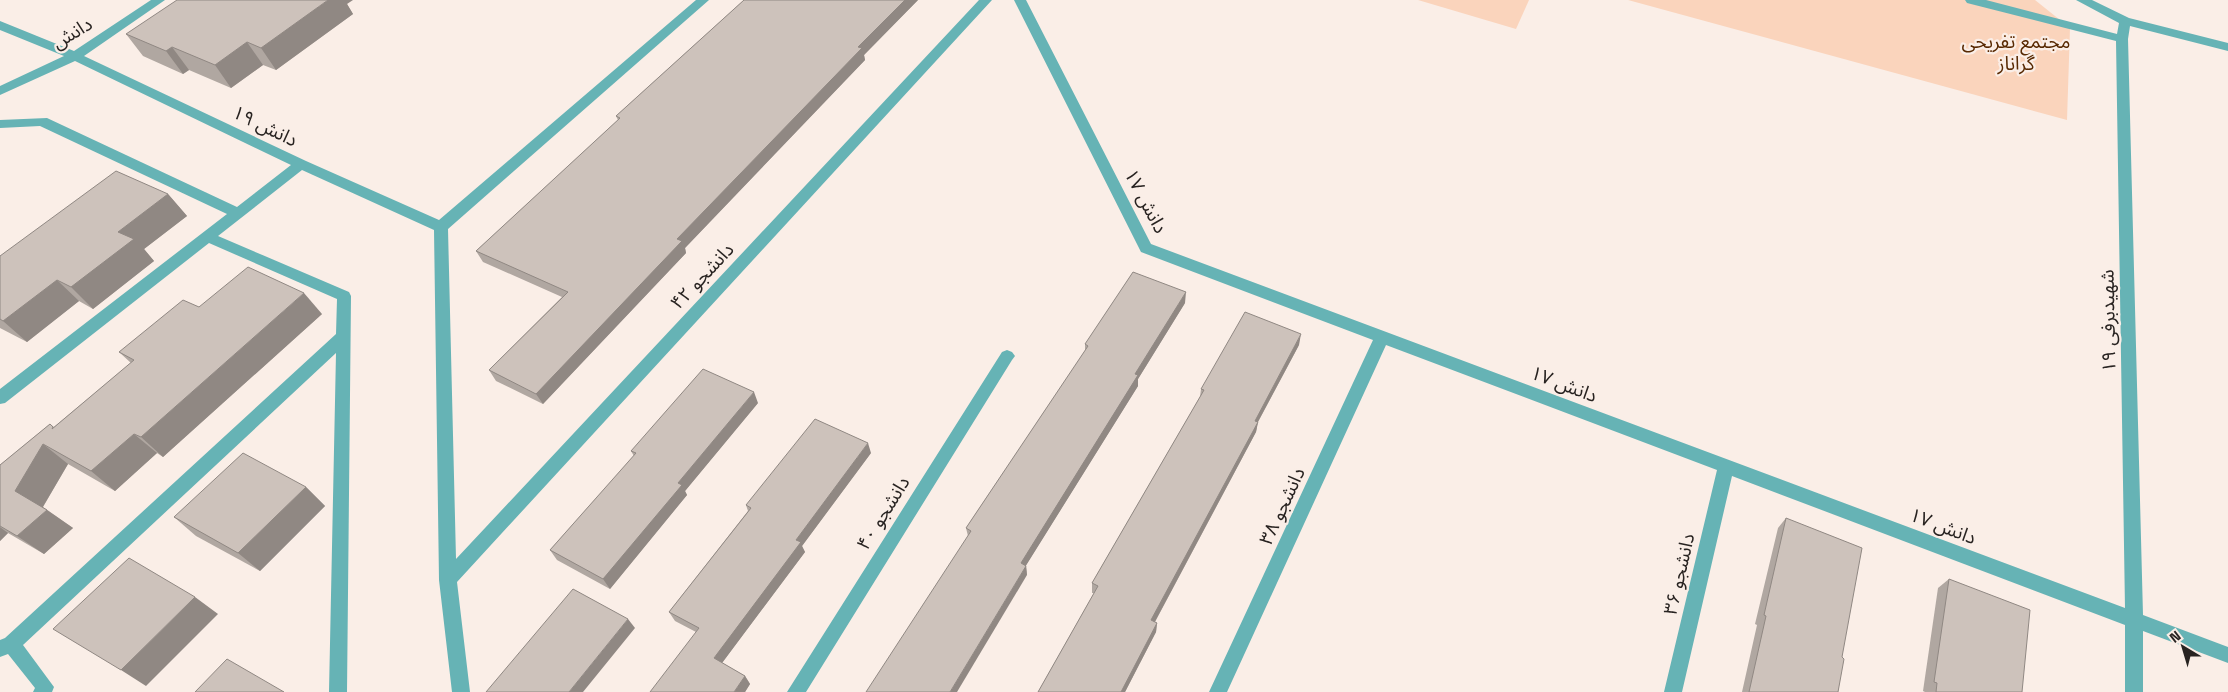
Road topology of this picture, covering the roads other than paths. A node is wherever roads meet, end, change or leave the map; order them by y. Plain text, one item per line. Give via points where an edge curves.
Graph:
1 (159, 0) edge
2 (703, 0) edge
3 (986, 0) edge
4 (1020, 0) edge
5 (1971, 0) edge
6 (2082, 0) edge
7 (2125, 21) junction
8 (0, 25) edge
9 (2122, 39) junction
10 (2228, 48) edge
11 (75, 56) junction
12 (0, 91) edge
13 (0, 124) edge
14 (301, 164) junction
15 (238, 213) junction
16 (442, 227) junction
17 (208, 236) junction
18 (343, 337) junction
19 (1382, 337) junction
20 (1007, 356) dead end
21 (0, 398) edge
22 (1726, 466) junction
23 (448, 580) junction
24 (2134, 620) junction
25 (5, 646) edge
26 (2228, 655) edge
27 (42, 692) edge
28 (338, 692) edge
29 (462, 692) edge
30 (796, 692) edge
31 (1218, 692) edge
32 (1673, 692) edge
33 (2134, 692) edge

1 - 11 street, دانش
2 - 16 street
3 - 23 street, دانشجو ۴۲
4 - 19 street, دانش ۱۷ via 1146,248
5 - 9 street
6 - 7 street
7 - 9 street, شهیدبرفی ۱۹
7 - 10 street
8 - 11 street, دانش ۱۹
9 - 24 street, شهیدبرفی ۱۹
11 - 12 street, دانش
11 - 14 street, دانش ۱۹
13 - 15 street via 42,121
14 - 15 street
14 - 16 street, دانش ۱۹
15 - 17 street
16 - 23 street
17 - 18 street via 344,296
17 - 21 street
18 - 25 street
18 - 28 street
19 - 22 street, دانش ۱۷
19 - 31 street, دانشجو ۳۸
20 - 30 street, دانشجو ۴۰
22 - 24 street, دانش ۱۷
22 - 32 street, دانشجو ۳۶
23 - 29 street
24 - 26 street, دانش ۱۷
24 - 33 street, شهیدبرفی ۱۹
25 - 27 street via 45,688

